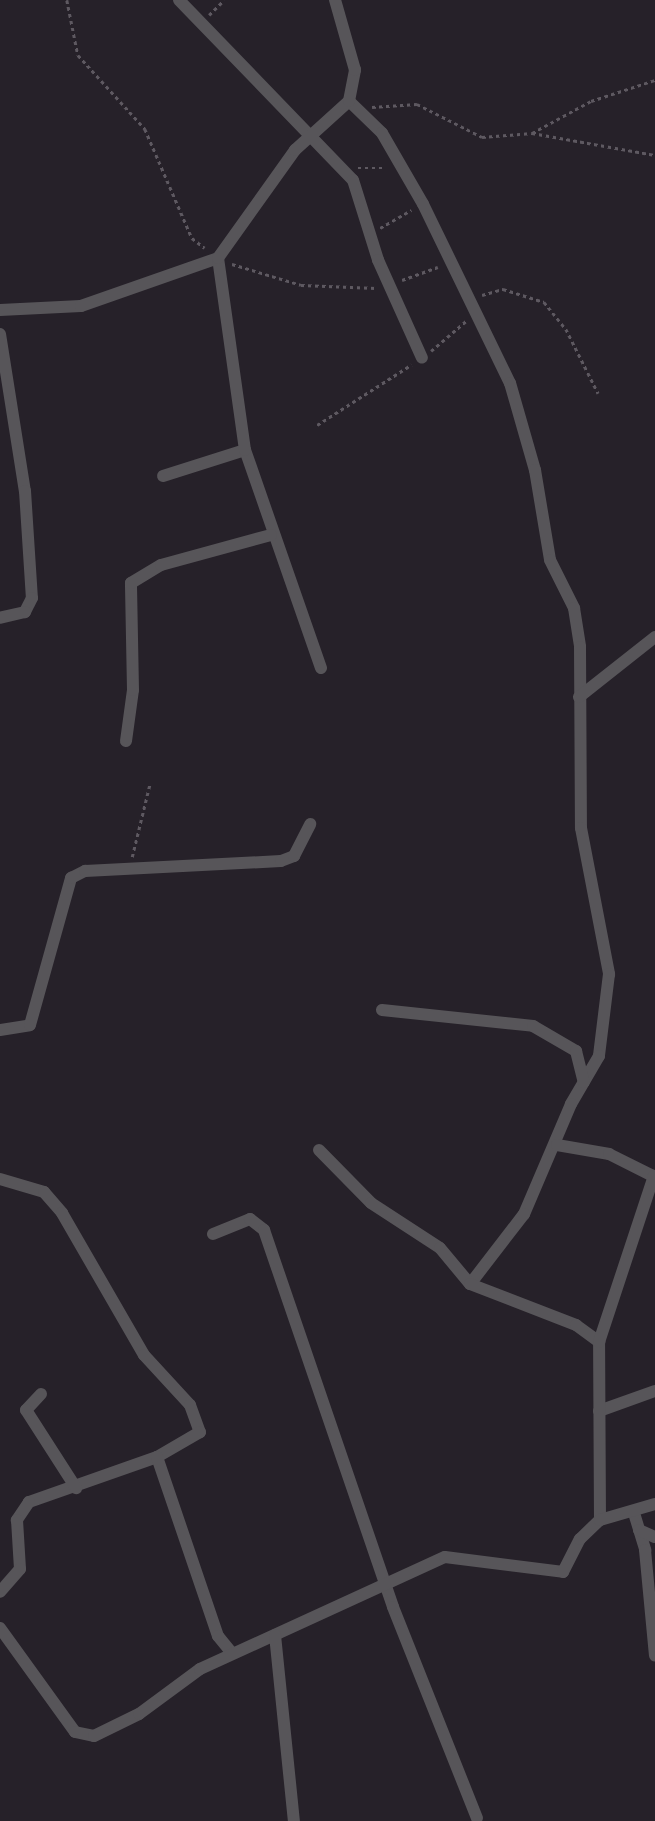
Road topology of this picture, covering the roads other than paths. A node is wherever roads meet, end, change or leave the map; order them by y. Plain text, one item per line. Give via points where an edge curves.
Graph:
1 (179, 0) edge
2 (335, 0) edge
3 (349, 101) junction
4 (310, 132) junction
5 (218, 258) junction
6 (0, 310) edge
7 (0, 334) edge
8 (422, 358) road end
9 (245, 450) junction
10 (163, 475) dead end
11 (271, 535) junction
12 (0, 618) edge
13 (655, 637) edge
14 (321, 668) dead end
15 (579, 697) junction
16 (125, 741) dead end
17 (310, 824) dead end
18 (382, 1010) dead end
19 (0, 1030) edge
20 (584, 1082) junction
21 (556, 1145) junction
22 (319, 1150) dead end
23 (654, 1177) edge
24 (0, 1179) edge
25 (213, 1234) dead end
26 (470, 1284) junction
27 (599, 1342) junction
28 (655, 1391) edge
29 (41, 1394) dead end
30 (599, 1411) junction
31 (158, 1457) junction
32 (76, 1488) junction
33 (655, 1504) edge
34 (634, 1513) junction
35 (600, 1520) junction
36 (639, 1530) junction
37 (655, 1537) edge
38 (388, 1586) junction
39 (0, 1592) edge
40 (0, 1628) edge
41 (275, 1635) junction
42 (232, 1653) junction
43 (655, 1656) edge
44 (477, 1818) dead end
45 (294, 1821) edge

1 - 4 street
2 - 3 street via 355,70
3 - 4 street
3 - 15 street via 362,110 423,204 510,383 535,470 550,560 574,608
4 - 5 street
4 - 8 street via 345,168 361,194 390,286
5 - 6 street via 81,306
5 - 9 street
7 - 12 street via 24,491 32,598 25,612
9 - 10 street
9 - 11 street
11 - 14 street
11 - 16 street via 161,565 131,583 133,691
13 - 15 street
15 - 20 street via 582,828 609,974 599,1056
17 - 19 street via 294,856 281,861 85,871 71,878 30,1026
18 - 20 street via 533,1026 576,1051
20 - 21 street
21 - 23 street via 610,1154
21 - 26 street via 524,1214
22 - 26 street via 370,1203 440,1248
23 - 27 street
24 - 31 street via 44,1192 62,1213 144,1354 190,1405 200,1432
25 - 38 street via 250,1219 264,1230
26 - 27 street via 576,1325
27 - 30 street
28 - 30 street
29 - 32 street via 26,1410
30 - 35 street
31 - 32 street
31 - 42 street via 218,1636
32 - 39 street via 21,1510 20,1569
33 - 34 street
34 - 35 street
34 - 36 street
35 - 38 street via 580,1539 563,1572 445,1557
36 - 37 street
36 - 43 street
38 - 41 street
38 - 44 street
40 - 42 street via 81,1737 139,1714
41 - 42 street
41 - 45 street

